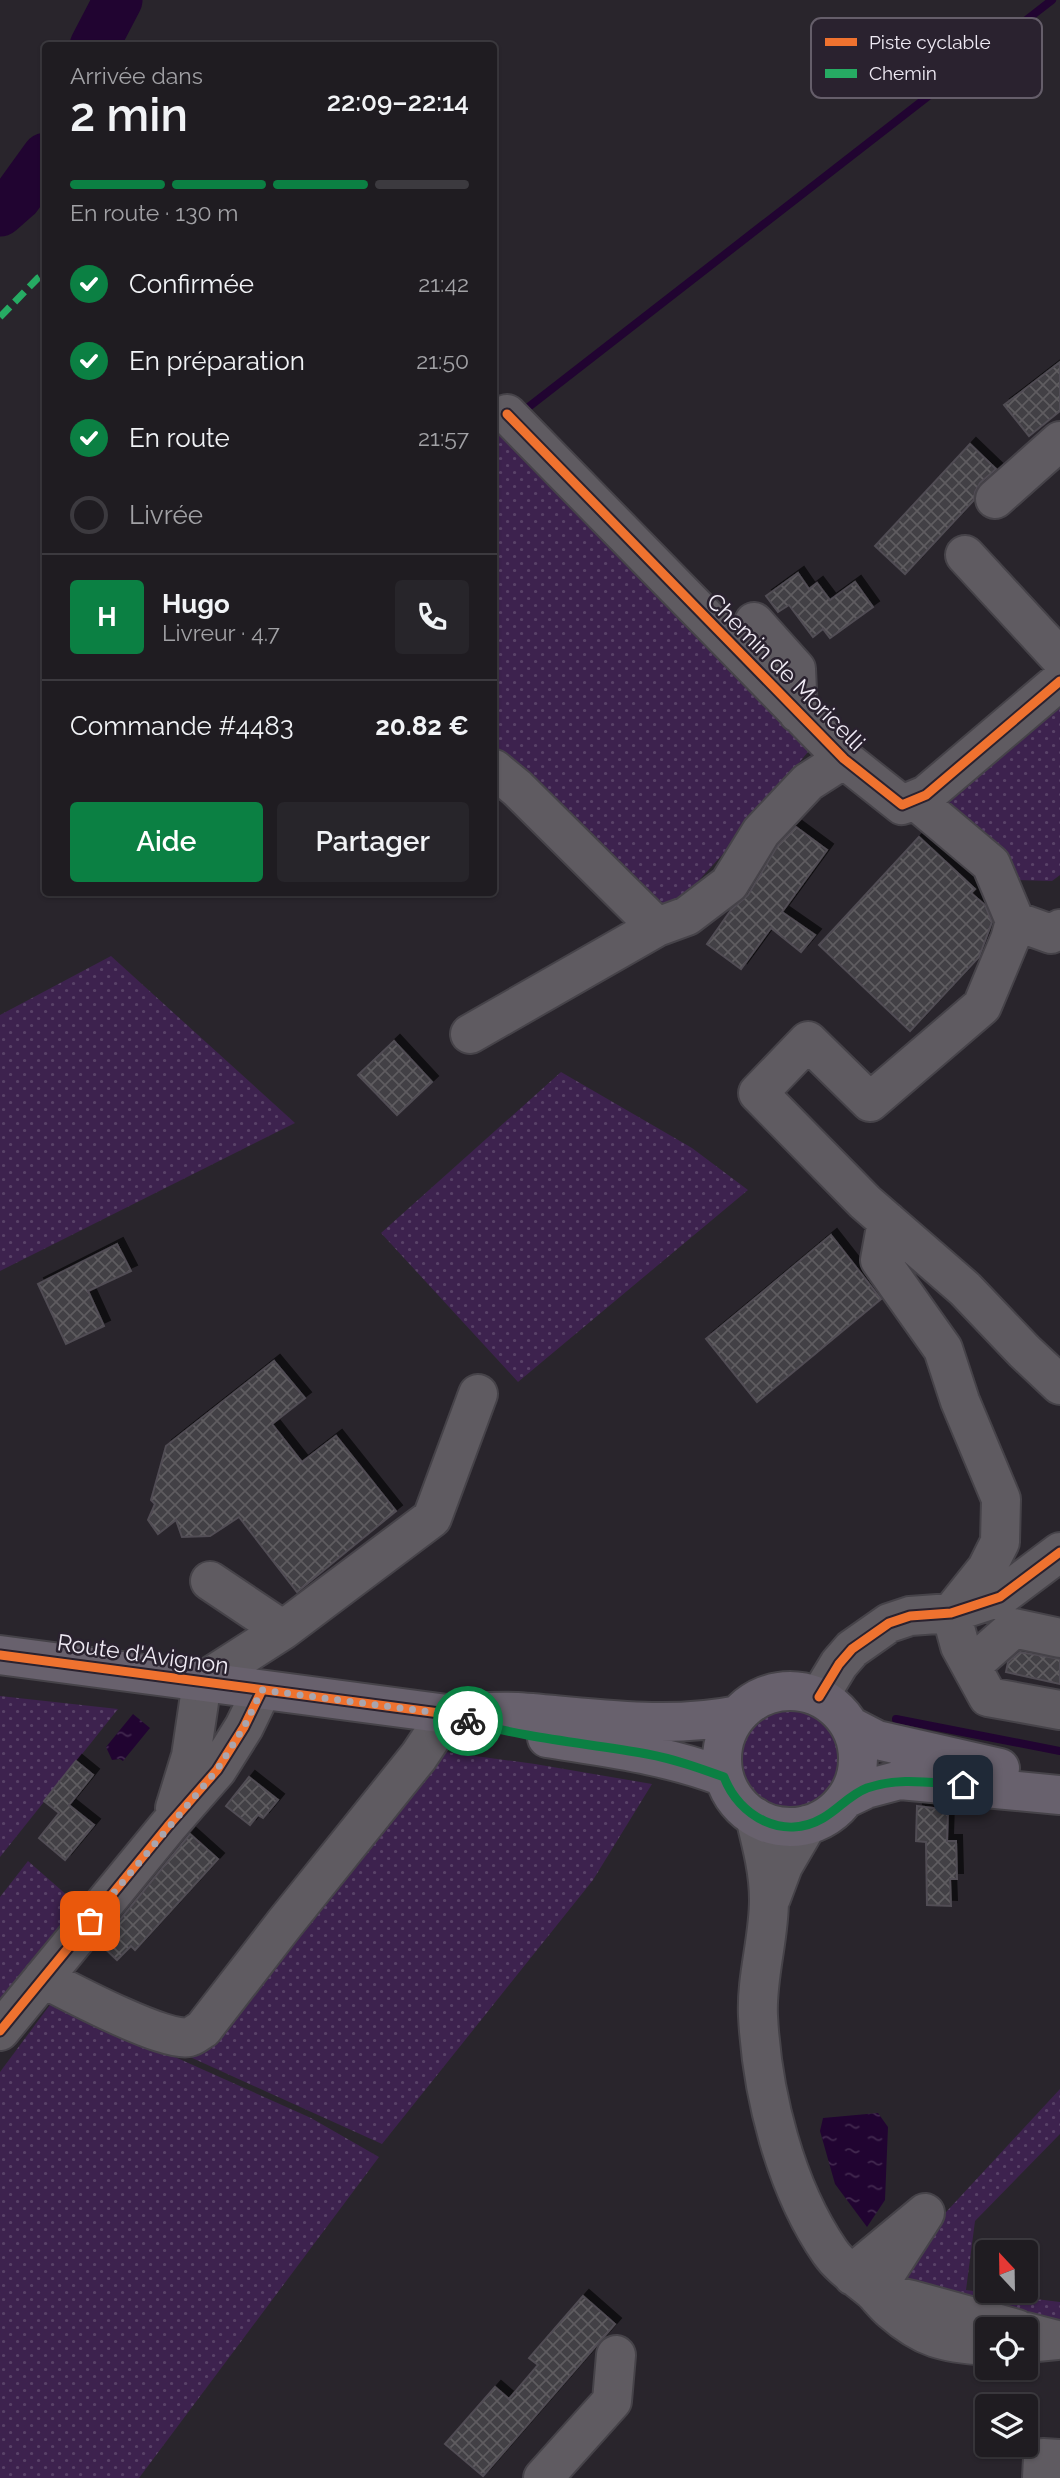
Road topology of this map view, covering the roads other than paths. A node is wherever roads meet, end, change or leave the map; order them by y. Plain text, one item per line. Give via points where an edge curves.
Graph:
1 (507, 414) dead end
2 (1060, 441) edge
3 (995, 499) dead end
4 (965, 555) dead end
5 (754, 621) dead end
6 (1060, 658) edge
7 (1060, 681) edge
8 (797, 713) junction
9 (844, 760) junction
10 (497, 772) edge
11 (915, 800) junction
12 (1015, 921) junction
13 (657, 927) junction
14 (1060, 929) edge
15 (470, 1034) dead end
16 (887, 1221) junction
17 (1060, 1385) edge
18 (478, 1394) dead end
19 (1060, 1552) edge
20 (210, 1581) dead end
21 (951, 1613) junction
22 (283, 1630) junction
23 (1060, 1638) edge
24 (0, 1655) edge
25 (971, 1665) junction
26 (202, 1682) junction
27 (262, 1690) junction
28 (819, 1697) junction
29 (1060, 1710) edge
30 (447, 1714) junction
31 (738, 1715) junction
32 (850, 1726) junction
33 (724, 1777) junction
34 (1060, 1782) edge
35 (1060, 1795) edge
36 (845, 1799) junction
37 (755, 1817) junction
38 (807, 1825) junction
39 (168, 1826) junction
40 (769, 1903) junction
41 (43, 1978) junction
42 (0, 2031) edge
43 (863, 2284) junction
44 (975, 2317) edge
45 (975, 2345) edge
46 (616, 2355) dead end
47 (1060, 2459) edge
48 (542, 2478) edge
49 (1042, 2478) edge

1 - 8 street, Chemin de Moricelli
2 - 3 street
4 - 6 street
5 - 8 street via 796,669
7 - 11 street
8 - 9 street, Chemin de Moricelli
9 - 11 street, Chemin de Moricelli via 902,805
9 - 13 street via 808,782 761,832 729,884 687,916
10 - 13 street
11 - 12 street via 991,864
12 - 14 street via 1051,934
12 - 16 street via 982,1006 870,1102 808,1041 758,1093
13 - 15 street
16 - 17 street via 965,1289
16 - 21 street via 880,1259 943,1349 1001,1499 1000,1542 987,1568
18 - 22 street via 432,1518
19 - 21 street via 1000,1597
20 - 22 street
21 - 25 street
21 - 28 street via 909,1616 889,1623 852,1649
22 - 26 street
23 - 25 street via 1014,1629
24 - 26 main road, Route d'Avignon
25 - 29 street via 988,1697
26 - 27 main road, Route d'Avignon
26 - 39 street via 191,1756
27 - 30 main road, Route d'Avignon
27 - 39 street via 217,1770
28 - 31 main road via 790,1690 775,1692
28 - 32 main road
30 - 31 main road, Route d'Avignon via 514,1712 640,1723 709,1721
30 - 33 main road, Route d'Avignon via 501,1731 658,1756
30 - 41 street via 204,2029 188,2038 169,2035
31 - 33 main road via 722,1751
32 - 34 main road via 877,1740
32 - 36 main road via 858,1764
33 - 37 main road via 736,1800
35 - 36 main road via 900,1780
36 - 38 main road via 828,1815
37 - 38 main road via 780,1826
37 - 40 street via 767,1866
38 - 40 street via 783,1866
39 - 41 street
40 - 43 street via 757,2015 768,2100 812,2221 830,2253
41 - 42 street
43 - 44 street
43 - 45 street via 916,2330 942,2342
46 - 48 street via 612,2402
47 - 49 street via 1043,2458

